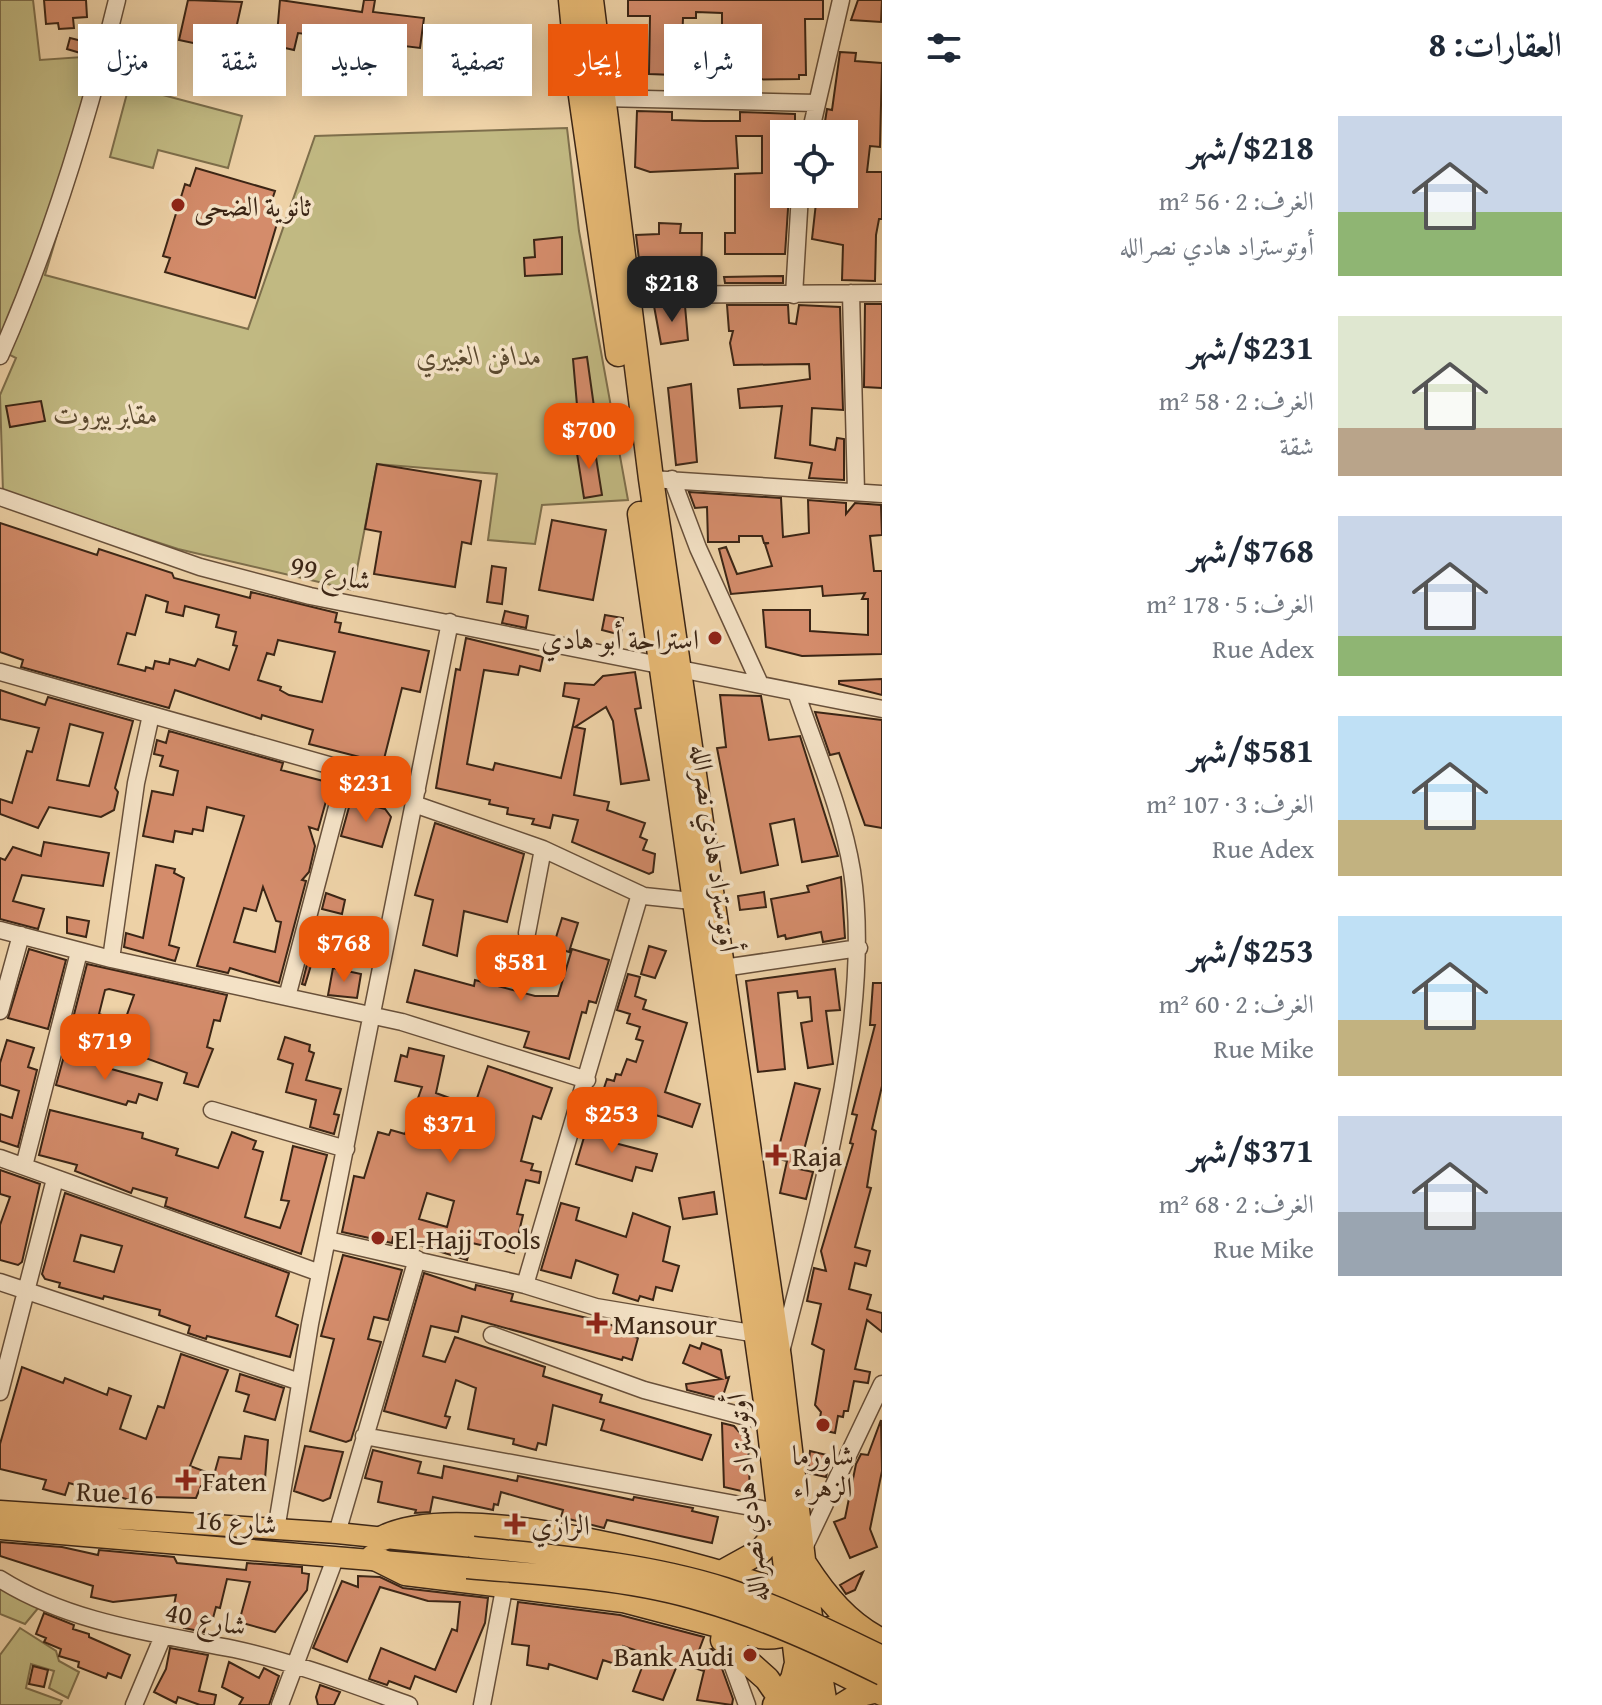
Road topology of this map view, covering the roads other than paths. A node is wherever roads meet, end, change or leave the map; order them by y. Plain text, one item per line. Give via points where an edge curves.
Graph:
1 (117, 0) edge
2 (571, 0) edge
3 (591, 0) edge
4 (841, 0) edge
5 (602, 98) junction
6 (816, 103) junction
7 (813, 120) edge
8 (799, 208) edge
9 (851, 293) junction
10 (882, 293) edge
11 (627, 295) junction
12 (794, 295) junction
13 (0, 356) edge
14 (661, 479) junction
15 (856, 492) junction
16 (882, 494) edge
17 (0, 497) edge
18 (450, 622) junction
19 (670, 668) junction
20 (0, 672) edge
21 (760, 684) junction
22 (796, 692) junction
23 (882, 709) edge
24 (151, 715) junction
25 (347, 769) junction
26 (416, 797) junction
27 (543, 849) junction
28 (640, 894) junction
29 (692, 901) junction
30 (0, 930) edge
31 (527, 933) dead end
32 (21, 935) junction
33 (859, 948) junction
34 (79, 952) junction
35 (111, 959) junction
36 (723, 968) junction
37 (287, 997) junction
38 (0, 1011) edge
39 (371, 1015) junction
40 (587, 1080) junction
41 (212, 1110) dead end
42 (346, 1149) junction
43 (0, 1158) edge
44 (24, 1166) junction
45 (55, 1179) junction
46 (328, 1240) junction
47 (417, 1259) junction
48 (320, 1273) junction
49 (0, 1282) edge
50 (525, 1285) junction
51 (26, 1293) junction
52 (757, 1334) junction
53 (492, 1335) dead end
54 (5, 1354) edge
55 (779, 1358) junction
56 (300, 1382) junction
57 (882, 1384) edge
58 (0, 1392) edge
59 (769, 1423) junction
60 (364, 1436) junction
61 (0, 1511) edge
62 (779, 1520) junction
63 (0, 1529) edge
64 (276, 1530) junction
65 (337, 1533) junction
66 (378, 1548) junction
67 (336, 1556) junction
68 (804, 1557) junction
69 (723, 1572) junction
70 (0, 1579) edge
71 (505, 1584) junction
72 (801, 1602) junction
73 (716, 1631) junction
74 (163, 1636) junction
75 (871, 1636) edge
76 (803, 1648) junction
77 (882, 1656) edge
78 (296, 1664) junction
79 (880, 1686) edge
80 (786, 1703) edge
81 (134, 1705) edge
82 (280, 1705) edge
83 (409, 1705) edge
84 (482, 1705) edge
85 (747, 1705) edge
86 (825, 1705) edge
87 (843, 1705) edge

1 - 13 street via 78,151 32,284
2 - 19 highway, أوتوستراد هادي نصرالله via 579,82
3 - 5 highway, أوتوستراد هادي نصرالله
4 - 6 street
5 - 6 street
5 - 11 highway, أوتوستراد هادي نصرالله
6 - 7 street
8 - 12 street
9 - 10 street
9 - 12 street
9 - 15 street
11 - 12 street
11 - 14 highway, أوتوستراد هادي نصرالله
14 - 15 street
14 - 19 highway, أوتوستراد هادي نصرالله
14 - 21 street
15 - 16 street
17 - 18 street, شارع 99 via 200,567 310,596
18 - 19 street, شارع 99
18 - 26 street
19 - 21 street, شارع 99
19 - 29 highway, أوتوستراد هادي نصرالله
19 - 36 highway, أوتوستراد هادي نصرالله
20 - 24 street
21 - 22 street, شارع 99
22 - 23 street, شارع 99
22 - 33 street via 847,844
24 - 25 street
24 - 35 street
25 - 26 street
25 - 37 street
26 - 27 street
26 - 39 street
27 - 28 street
27 - 31 street
28 - 29 street
28 - 40 street
29 - 52 highway, أوتوستراد هادي نصرالله
30 - 32 street
32 - 34 street
32 - 38 street
33 - 36 street
33 - 55 street via 835,1115
34 - 35 street
34 - 44 street
35 - 37 street
36 - 55 highway, أوتوستراد هادي نصرالله
37 - 39 street
39 - 40 street
39 - 42 street
40 - 50 street
41 - 42 street
42 - 46 street
43 - 44 street
44 - 45 street
45 - 48 street
45 - 51 street
46 - 47 street
46 - 48 street
47 - 50 street
47 - 60 street
48 - 56 street
49 - 51 street
50 - 52 street via 596,1307
51 - 54 street
51 - 56 street
52 - 59 highway, أوتوستراد هادي نصرالله
53 - 59 street via 644,1390
54 - 58 street
55 - 68 highway, أوتوستراد هادي نصرالله
56 - 64 street
57 - 68 street
59 - 62 highway, أوتوستراد هادي نصرالله
60 - 62 street
60 - 65 street
61 - 64 main road, Rue 16
62 - 69 highway via 761,1551
62 - 72 highway, أوتوستراد هادي نصرالله
63 - 67 main road, شارع 16
64 - 65 main road, Rue 16
65 - 66 main road, Rue 16
66 - 67 main road, شارع 16
66 - 69 highway via 418,1526 473,1527 587,1541
66 - 71 highway via 405,1573
66 - 77 main road, bridge via 473,1547 676,1575 804,1618
66 - 79 main road, شارع 16, bridge via 467,1568 578,1577 700,1600 807,1638
67 - 78 street
68 - 72 highway, أوتوستراد هادي نصرالله
68 - 75 highway via 818,1586
69 - 72 highway
70 - 74 street, شارع 40 via 82,1616
71 - 73 highway via 623,1600
71 - 84 street
72 - 76 highway, أوتوستراد هادي نصرالله
73 - 76 highway via 775,1637
73 - 80 highway
73 - 85 street
74 - 78 street, شارع 40
74 - 81 street
75 - 76 highway via 837,1627
76 - 79 highway
76 - 80 highway
76 - 86 highway, أوتوستراد هادي نصرالله
78 - 82 street
78 - 83 street, شارع 40
79 - 87 highway

